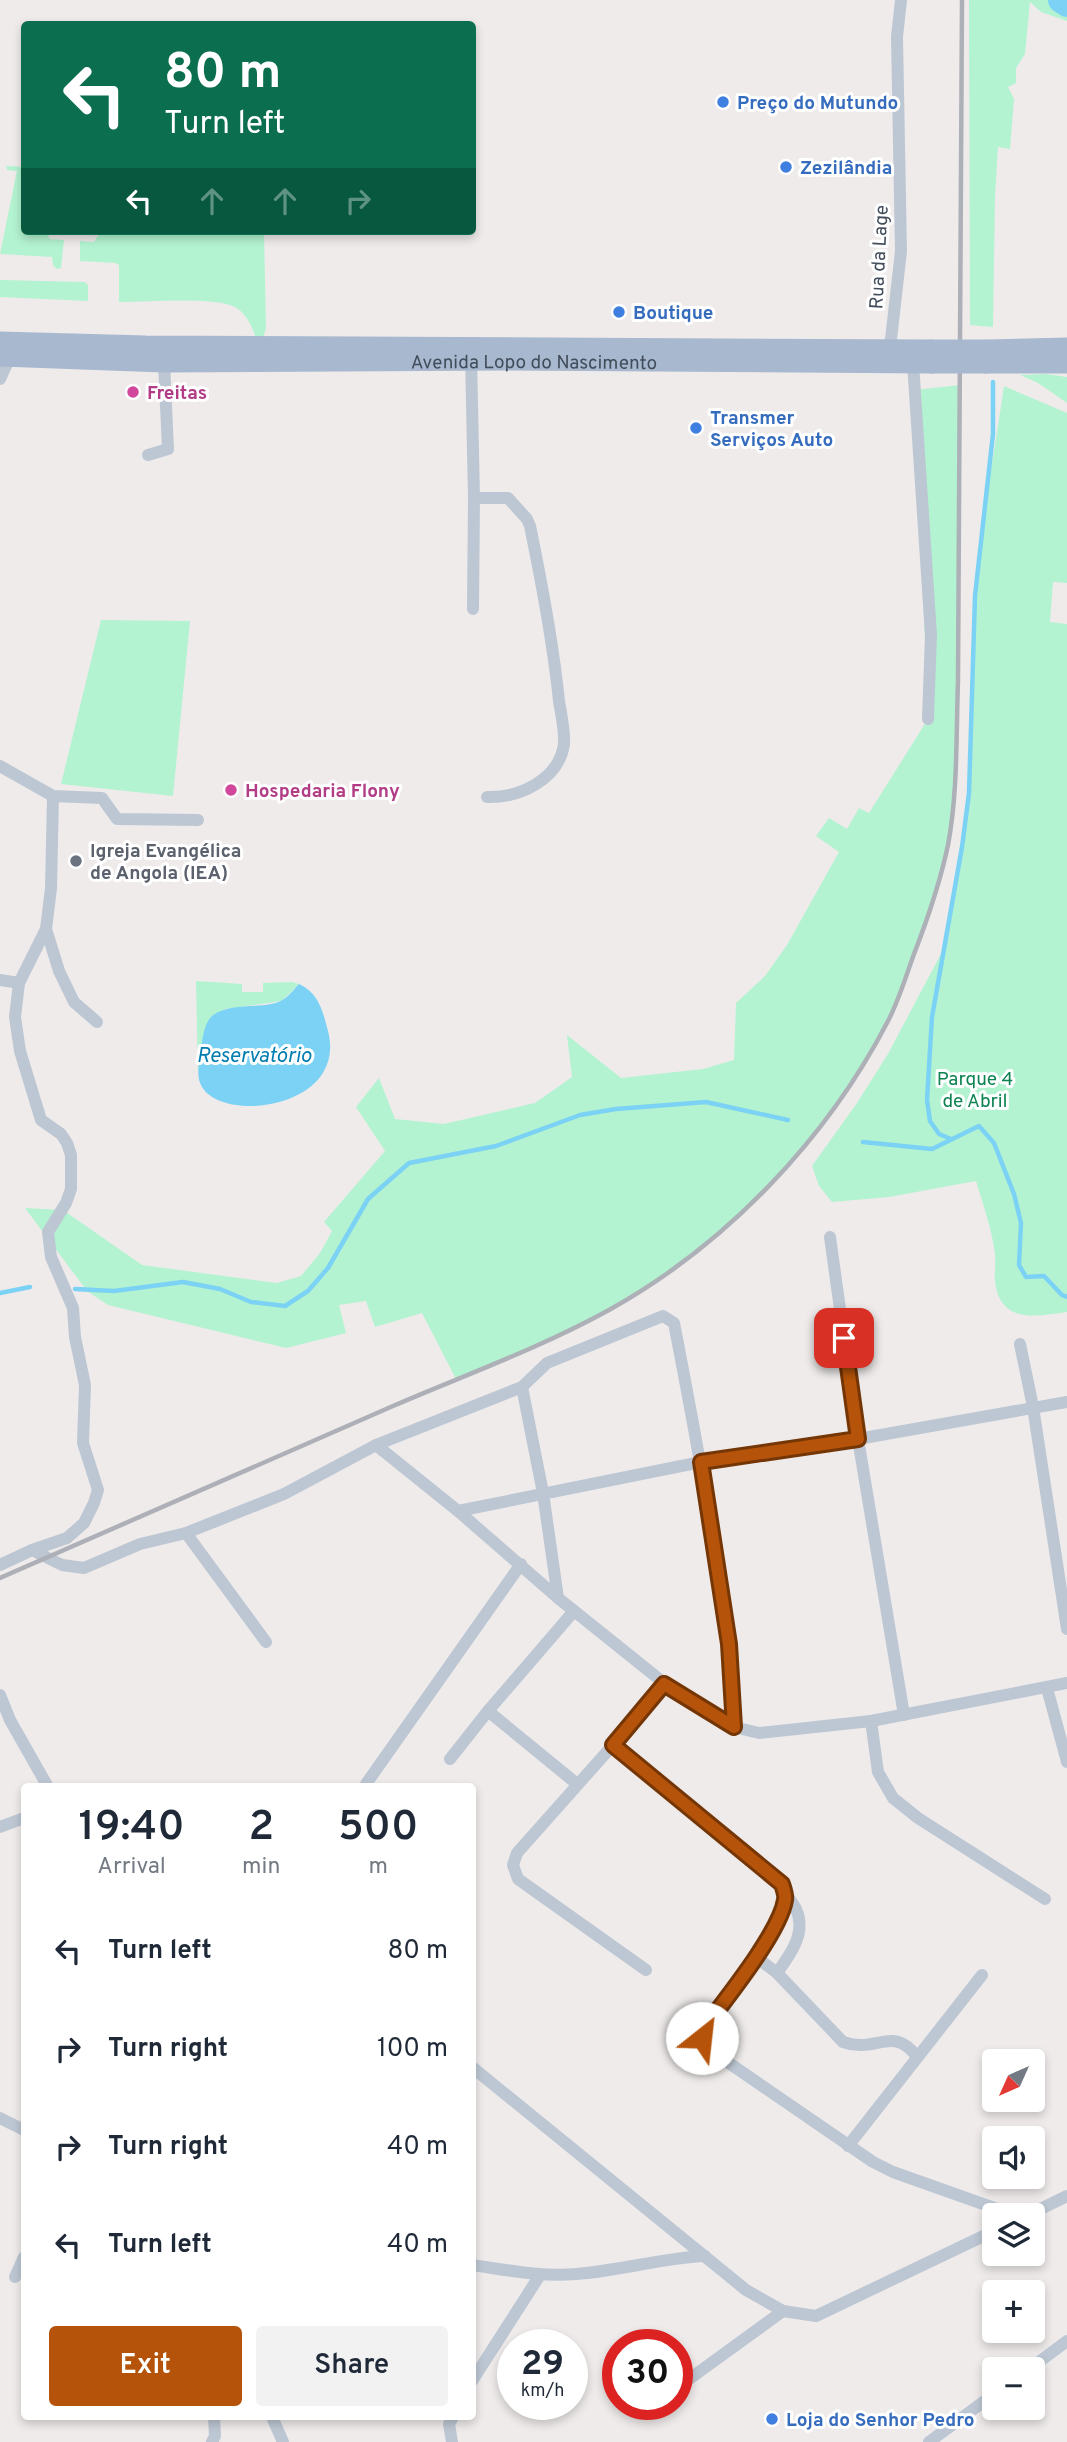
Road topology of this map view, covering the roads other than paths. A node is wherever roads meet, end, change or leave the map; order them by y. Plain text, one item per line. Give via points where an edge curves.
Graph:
1 (901, 0) edge
2 (890, 348) junction
3 (3, 352) edge
4 (471, 355) junction
5 (925, 359) junction
6 (1067, 360) edge
7 (164, 363) junction
8 (0, 379) edge
9 (148, 455) dead end
10 (474, 498) junction
11 (473, 609) dead end
12 (928, 719) dead end
13 (0, 766) edge
14 (53, 796) junction
15 (487, 797) dead end
16 (198, 820) dead end
17 (47, 929) junction
18 (0, 980) edge
19 (19, 983) junction
20 (97, 1022) dead end
21 (830, 1237) dead end
22 (1020, 1344) dead end
23 (522, 1387) junction
24 (1067, 1402) edge
25 (1033, 1407) junction
26 (858, 1439) junction
27 (376, 1445) junction
28 (701, 1462) junction
29 (543, 1493) junction
30 (458, 1511) junction
31 (186, 1533) junction
32 (32, 1550) junction
33 (521, 1564) junction
34 (0, 1565) edge
35 (558, 1598) junction
36 (574, 1611) junction
37 (1067, 1629) edge
38 (266, 1642) dead end
39 (1067, 1683) edge
40 (664, 1684) junction
41 (1047, 1688) junction
42 (0, 1695) edge
43 (488, 1711) junction
44 (904, 1715) junction
45 (871, 1721) junction
46 (734, 1727) junction
47 (613, 1745) junction
48 (450, 1759) dead end
49 (1067, 1762) edge
50 (46, 1783) edge
51 (367, 1783) edge
52 (577, 1784) junction
53 (21, 1819) edge
54 (0, 1827) edge
55 (786, 1897) junction
56 (1045, 1899) dead end
57 (756, 1957) junction
58 (646, 1970) dead end
59 (777, 1973) junction
60 (982, 1975) dead end
61 (917, 2057) junction
62 (476, 2070) edge
63 (0, 2118) edge
64 (21, 2128) edge
65 (848, 2146) junction
66 (1067, 2196) edge
67 (982, 2204) edge
68 (1045, 2207) edge
69 (982, 2237) edge
70 (705, 2256) junction
71 (21, 2264) edge
72 (476, 2266) edge
73 (540, 2275) junction
74 (15, 2277) dead end
75 (783, 2311) junction
76 (1067, 2341) edge
77 (1045, 2357) edge
78 (476, 2375) edge
79 (693, 2376) edge
80 (982, 2403) edge
81 (214, 2420) edge
82 (273, 2420) edge
83 (451, 2420) edge
84 (212, 2442) edge
85 (283, 2442) edge
86 (452, 2442) edge
87 (929, 2442) edge

1 - 2 street, Rua da Lage via 897,37 901,251
2 - 4 main road, Avenida Lopo do Nascimento
2 - 5 main road, Avenida Lopo do Nascimento
3 - 4 main road, Avenida Lopo do Nascimento via 146,345
3 - 7 main road, Avenida Lopo do Nascimento
3 - 8 street
4 - 5 main road, Avenida Lopo do Nascimento via 523,361
4 - 7 main road, Avenida Lopo do Nascimento
4 - 10 street
5 - 6 main road, Avenida Lopo do Nascimento, bridge
5 - 12 street via 931,635
7 - 9 street via 168,449
10 - 11 street
10 - 15 street via 508,498 530,526 564,743 542,781 520,793
13 - 14 street
14 - 16 street via 102,798 117,819
14 - 17 street
17 - 19 street
17 - 20 street via 74,1002
18 - 19 street
19 - 32 street via 17,1034 33,1099 41,1120 61,1134 71,1155 71,1189 48,1232 51,1256 73,1308 85,1385 83,1443 97,1489 84,1523 66,1538
21 - 26 street
22 - 25 street
23 - 27 street
23 - 28 street via 547,1363 663,1316 674,1322
23 - 29 street
24 - 25 street
25 - 26 street
25 - 37 street
26 - 28 street
26 - 44 street
27 - 30 street
27 - 31 street via 284,1494
28 - 29 street
28 - 46 street via 729,1644
29 - 30 street
29 - 35 street
30 - 33 street
31 - 32 street via 140,1544 84,1568 62,1565
31 - 38 street
32 - 34 street
33 - 35 street
33 - 51 street
35 - 36 street
36 - 40 street
36 - 43 street
39 - 41 street
40 - 46 street
40 - 47 street
41 - 44 street
41 - 49 street
42 - 50 street
43 - 48 street
43 - 52 street
44 - 45 street
45 - 46 street via 759,1733
45 - 56 street via 878,1772 893,1798
47 - 52 street
47 - 55 street via 770,1872 782,1884
52 - 58 street via 517,1853 513,1865 518,1879
53 - 54 street
55 - 57 street via 782,1913
55 - 59 street via 795,1908 799,1932
57 - 59 street
57 - 65 street via 704,2028 702,2038 707,2048
59 - 61 street via 843,2042 857,2047 900,2041
60 - 61 street
61 - 65 street
62 - 70 street
63 - 64 street
65 - 67 street via 893,2172
66 - 68 street
69 - 75 street via 816,2316
70 - 73 street
70 - 75 street via 746,2290
71 - 74 street
72 - 73 street
73 - 78 street
75 - 79 street
76 - 77 street
80 - 87 street
81 - 84 street
82 - 85 street
83 - 86 street

